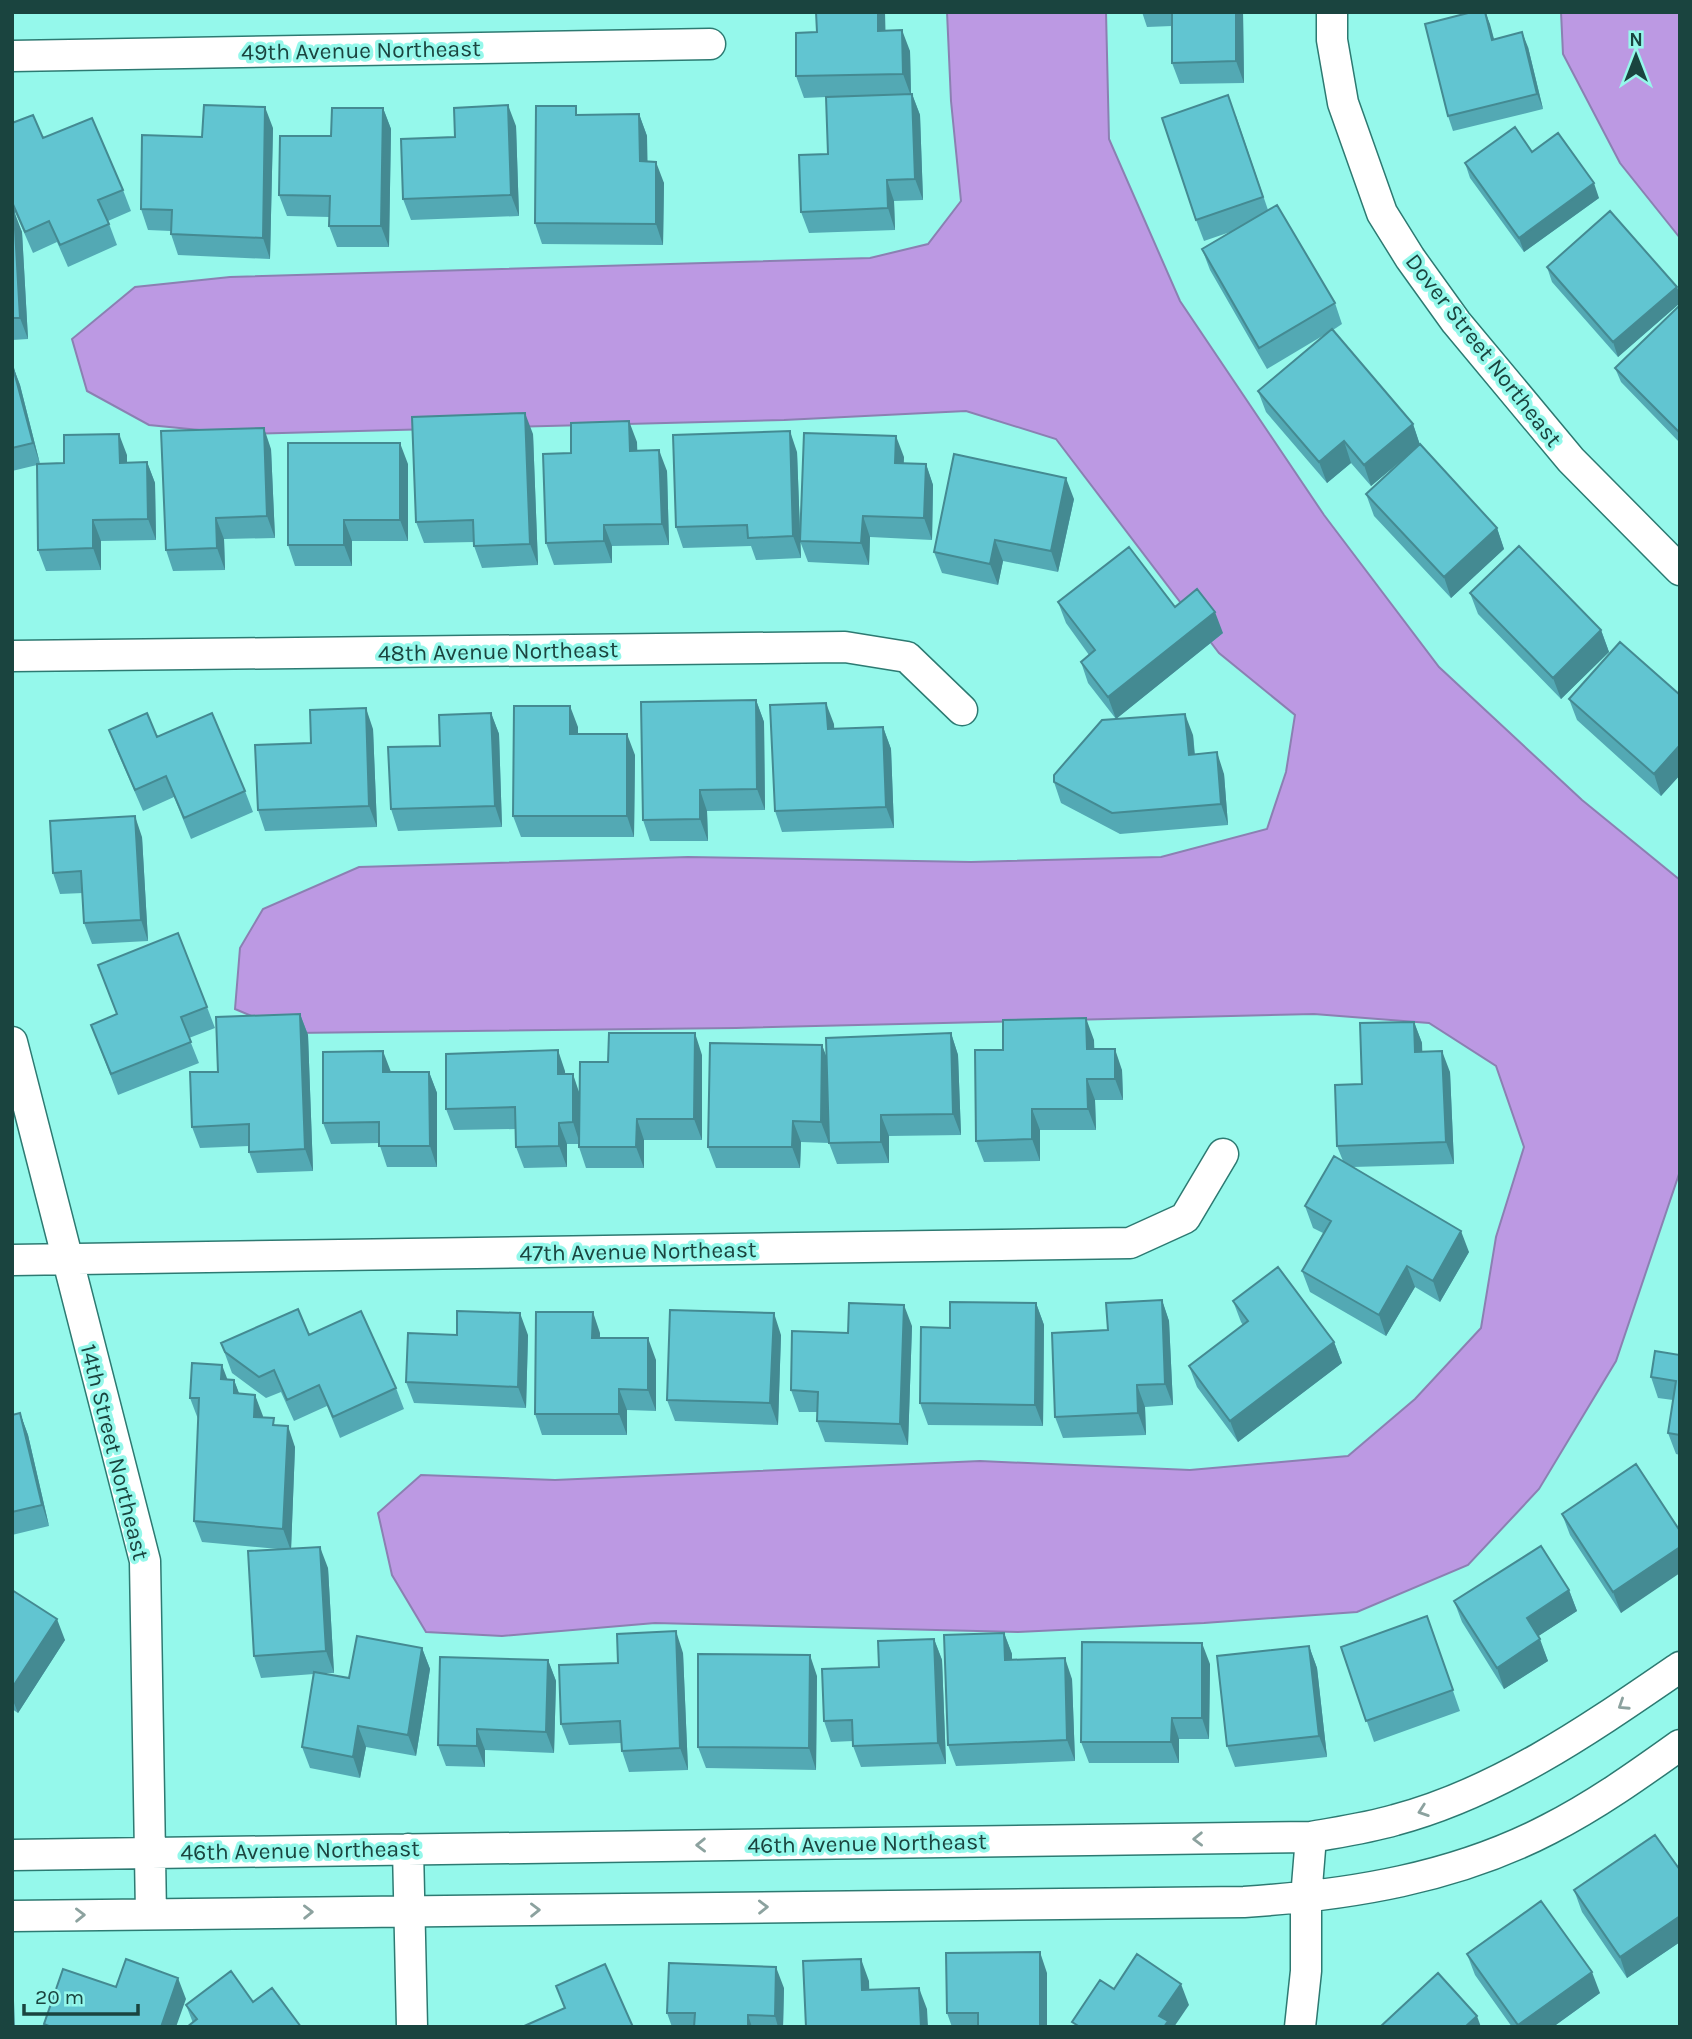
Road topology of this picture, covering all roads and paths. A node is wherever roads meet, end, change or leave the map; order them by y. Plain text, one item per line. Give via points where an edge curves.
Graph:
1 (1332, 12) edge
2 (710, 44) dead end
3 (12, 56) edge
4 (1680, 570) edge
5 (12, 656) edge
6 (962, 710) dead end
7 (12, 1042) edge
8 (1223, 1154) dead end
9 (12, 1260) edge
10 (67, 1260) junction
11 (1680, 1667) edge
12 (1680, 1745) edge
13 (1311, 1837) junction
14 (408, 1849) junction
15 (152, 1852) junction
16 (12, 1855) edge
17 (1306, 1898) junction
18 (410, 1911) junction
19 (151, 1914) junction
20 (12, 1916) edge
21 (412, 2027) edge
22 (1300, 2027) edge

1 - 4 street, Dover Street Northeast via 1343,103 1382,213 1410,258 1456,322 1571,460
2 - 3 street, 49th Avenue Northeast
5 - 6 street, 48th Avenue Northeast via 845,647 907,657
7 - 10 street, 14th Street Northeast
8 - 10 street, 47th Avenue Northeast via 1185,1218 1130,1242
9 - 10 street, 47th Avenue Northeast
10 - 15 street, 14th Street Northeast via 145,1560
11 -> 13 street, 46th Avenue Northeast via 1514,1773 1395,1820
12 - 17 street via 1548,1830 1462,1865 1378,1888
13 -> 14 street, 46th Avenue Northeast
13 - 17 street
14 - 15 street, 46th Avenue Northeast
14 - 18 street
15 - 16 street, 46th Avenue Northeast
15 - 19 street, 14th Street Northeast
18 -> 17 street
17 - 22 street
19 -> 18 street
18 - 21 street
20 -> 19 street

